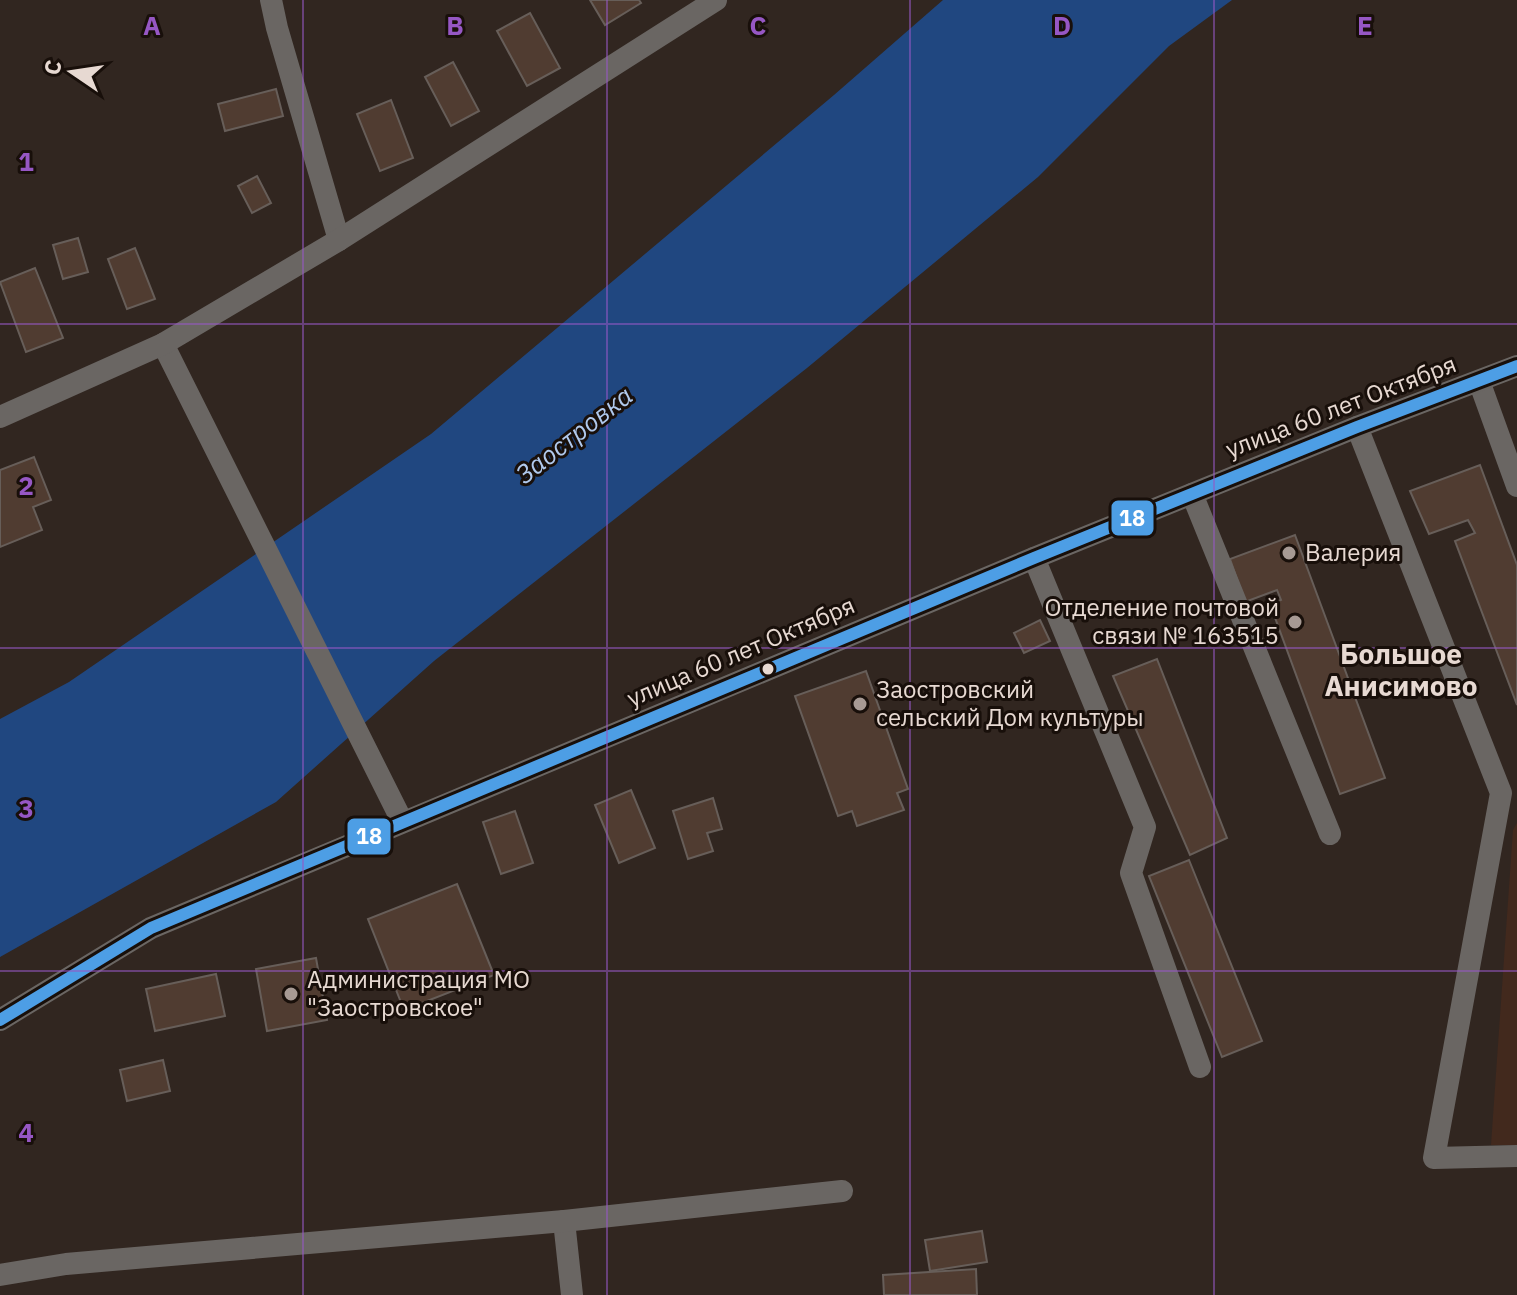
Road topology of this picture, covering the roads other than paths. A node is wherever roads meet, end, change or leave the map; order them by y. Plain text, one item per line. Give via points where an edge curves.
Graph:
1 (271, 0) edge
2 (716, 0) edge
3 (339, 240) junction
4 (163, 344) junction
5 (1517, 366) edge
6 (1479, 381) junction
7 (0, 417) edge
8 (1357, 427) junction
9 (1517, 486) edge
10 (1192, 494) junction
11 (1034, 558) junction
12 (402, 821) junction
13 (1330, 834) dead end
14 (0, 1020) edge
15 (1200, 1067) dead end
16 (1517, 1156) edge
17 (842, 1191) dead end
18 (564, 1221) junction
19 (0, 1275) edge
20 (572, 1295) edge

1 - 3 street
2 - 3 street
3 - 4 street
4 - 7 street
4 - 12 street
5 - 6 street, улица 60 лет Октября
6 - 8 street, улица 60 лет Октября
6 - 9 street
8 - 10 street, улица 60 лет Октября
8 - 16 street via 1501,793 1434,1158
10 - 11 street, улица 60 лет Октября
10 - 13 street
11 - 12 street, улица 60 лет Октября
11 - 15 street via 1145,827 1131,873
12 - 14 street, улица 60 лет Октября via 151,928
17 - 18 street
18 - 19 street via 66,1264
18 - 20 street

